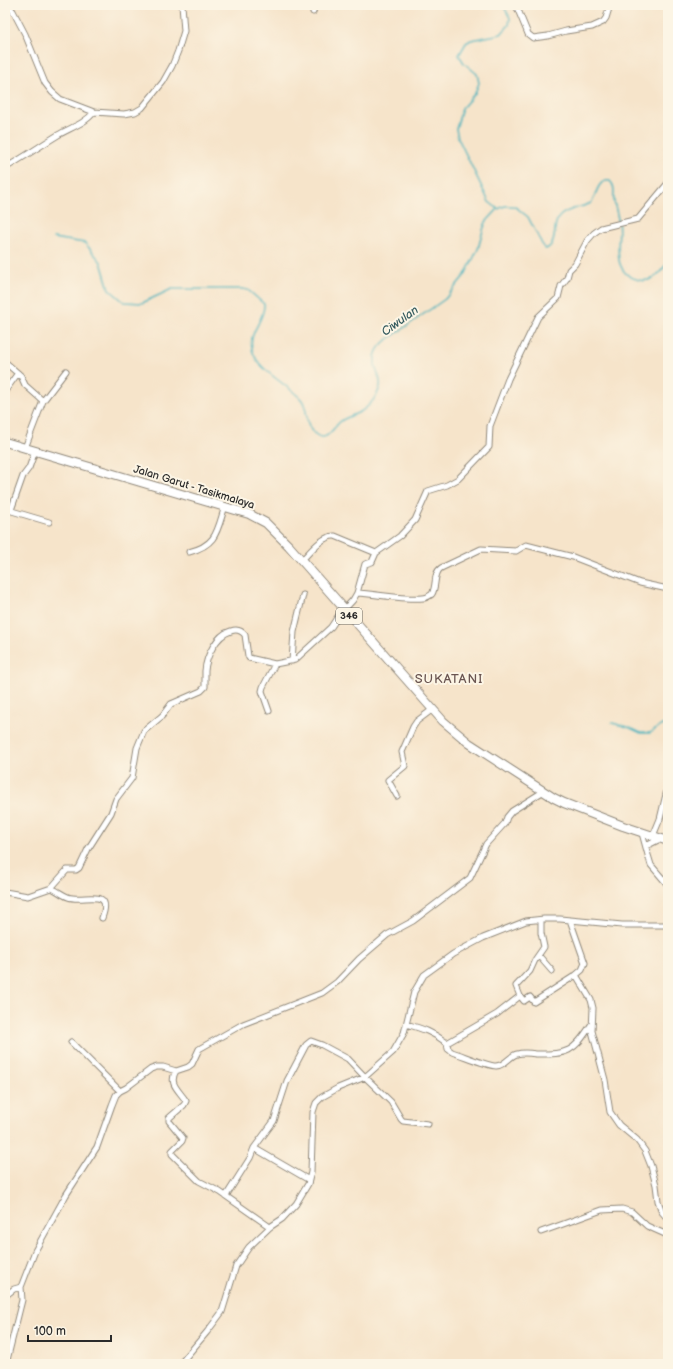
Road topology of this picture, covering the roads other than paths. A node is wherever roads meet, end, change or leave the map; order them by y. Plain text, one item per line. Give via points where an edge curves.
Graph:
1 (8, 5) edge
2 (182, 5) edge
3 (315, 5) edge
4 (516, 5) edge
5 (610, 5) edge
6 (313, 12) dead end
7 (94, 112) junction
8 (5, 168) edge
9 (668, 183) edge
10 (5, 362) edge
11 (66, 371) dead end
12 (18, 373) junction
13 (5, 391) edge
14 (43, 401) junction
15 (5, 442) edge
16 (25, 448) junction
17 (35, 451) junction
18 (225, 506) junction
19 (8, 510) edge
20 (49, 522) dead end
21 (189, 552) dead end
22 (376, 553) junction
23 (302, 560) junction
24 (668, 589) edge
25 (357, 593) junction
26 (303, 595) dead end
27 (344, 610) junction
28 (292, 661) junction
29 (276, 664) junction
30 (433, 709) junction
31 (269, 711) dead end
32 (668, 786) edge
33 (544, 791) junction
34 (396, 796) dead end
35 (642, 833) junction
36 (656, 837) junction
37 (668, 842) edge
38 (646, 846) junction
39 (668, 885) edge
40 (51, 888) junction
41 (5, 892) edge
42 (102, 918) dead end
43 (541, 920) junction
44 (570, 920) junction
45 (668, 925) edge
46 (539, 956) junction
47 (552, 971) dead end
48 (576, 975) junction
49 (520, 996) junction
50 (406, 1024) junction
51 (591, 1025) junction
52 (71, 1042) dead end
53 (447, 1043) junction
54 (176, 1071) junction
55 (365, 1077) junction
56 (120, 1091) junction
57 (428, 1124) dead end
58 (254, 1148) junction
59 (309, 1180) junction
60 (226, 1196) junction
61 (668, 1219) edge
62 (270, 1227) junction
63 (541, 1232) dead end
64 (668, 1232) edge
65 (21, 1287) junction
66 (5, 1296) edge
67 (6, 1364) edge
68 (180, 1364) edge

1 - 7 street via 25,34 47,88 60,98
2 - 7 street via 184,31 178,51 163,82 146,103 140,110 124,114
3 - 6 street
4 - 5 street via 528,34 533,38 592,27 603,22
7 - 8 street via 91,117
9 - 22 street via 638,219 597,230 587,240 561,286 558,298 538,317 498,402 490,426 489,447 458,479 429,490 415,520 400,536
10 - 12 street
11 - 14 street
12 - 13 street
12 - 14 street via 24,384
14 - 16 street
15 - 16 main road, Jalan Garut - Tasikmalaya / 346
16 - 17 main road, Jalan Garut - Tasikmalaya / 346
17 - 18 main road, Jalan Garut - Tasikmalaya / 346
17 - 19 street
18 - 21 street via 213,540 202,548
18 - 23 main road, Jalan Garut - Tasikmalaya / 346 via 260,519
19 - 20 street
22 - 23 street via 331,536
22 - 25 street via 372,562 364,566
23 - 27 main road, Jalan Garut - Tasikmalaya / 346
24 - 25 street via 640,583 573,557 526,545 516,551 481,549 441,568 433,592 425,598
25 - 27 street
26 - 28 street via 294,632
27 - 28 street via 331,627
27 - 30 main road, Jalan Garut - Tasikmalaya / 346
28 - 29 street
29 - 31 street via 262,691
29 - 40 street via 248,657 245,635 239,631 232,630 219,638 215,642 206,667 205,687 171,704 162,716 144,731 137,748 132,778 116,799 111,813 79,868 68,870
30 - 33 main road, Jalan Garut - Tasikmalaya / 346 via 464,740
30 - 34 street via 415,724 403,749 405,766 388,780
32 - 36 street
33 - 35 main road, Jalan Garut - Tasikmalaya / 346 via 564,803
33 - 54 street via 512,811 486,844 470,878 413,921 387,935 337,982 322,993 237,1027 199,1049 192,1064
35 - 36 main road, Jalan Garut - Tasikmalaya / 346
35 - 38 street
36 - 37 main road, Jalan Garut - Tasikmalaya / 346
36 - 38 street
38 - 39 street via 651,865
40 - 41 street via 28,896
40 - 42 street via 68,897 100,898 105,905
43 - 44 street
43 - 46 street via 544,946
43 - 50 street via 520,923 484,938 453,954 424,975 414,992
44 - 45 street via 622,925
44 - 48 street via 585,963
46 - 47 street
46 - 49 street via 516,986
48 - 49 street via 535,1002 529,997 524,1001
48 - 51 street via 591,1000
49 - 53 street via 497,1014
50 - 53 street via 436,1034
50 - 55 street via 393,1052
51 - 53 street via 581,1041 570,1051 554,1054 518,1053 495,1066 452,1052 448,1049
51 - 61 street via 610,1112 645,1151 655,1179 658,1201
52 - 56 street
54 - 56 street via 163,1067 151,1069
54 - 60 street via 173,1080 186,1101 169,1118 183,1138 171,1152 199,1181
55 - 57 street via 391,1102 401,1119
55 - 58 street via 348,1059 311,1041 302,1051 287,1080 274,1121
55 - 59 street via 333,1091 316,1103 313,1112
56 - 65 street via 116,1095 97,1147 66,1195 35,1251
58 - 59 street
58 - 60 street
59 - 62 street via 296,1204
60 - 62 street
62 - 68 street via 254,1241 236,1266 222,1312
63 - 64 street via 602,1210 622,1209 632,1212 651,1229 665,1234
65 - 66 street
65 - 67 street via 22,1300

